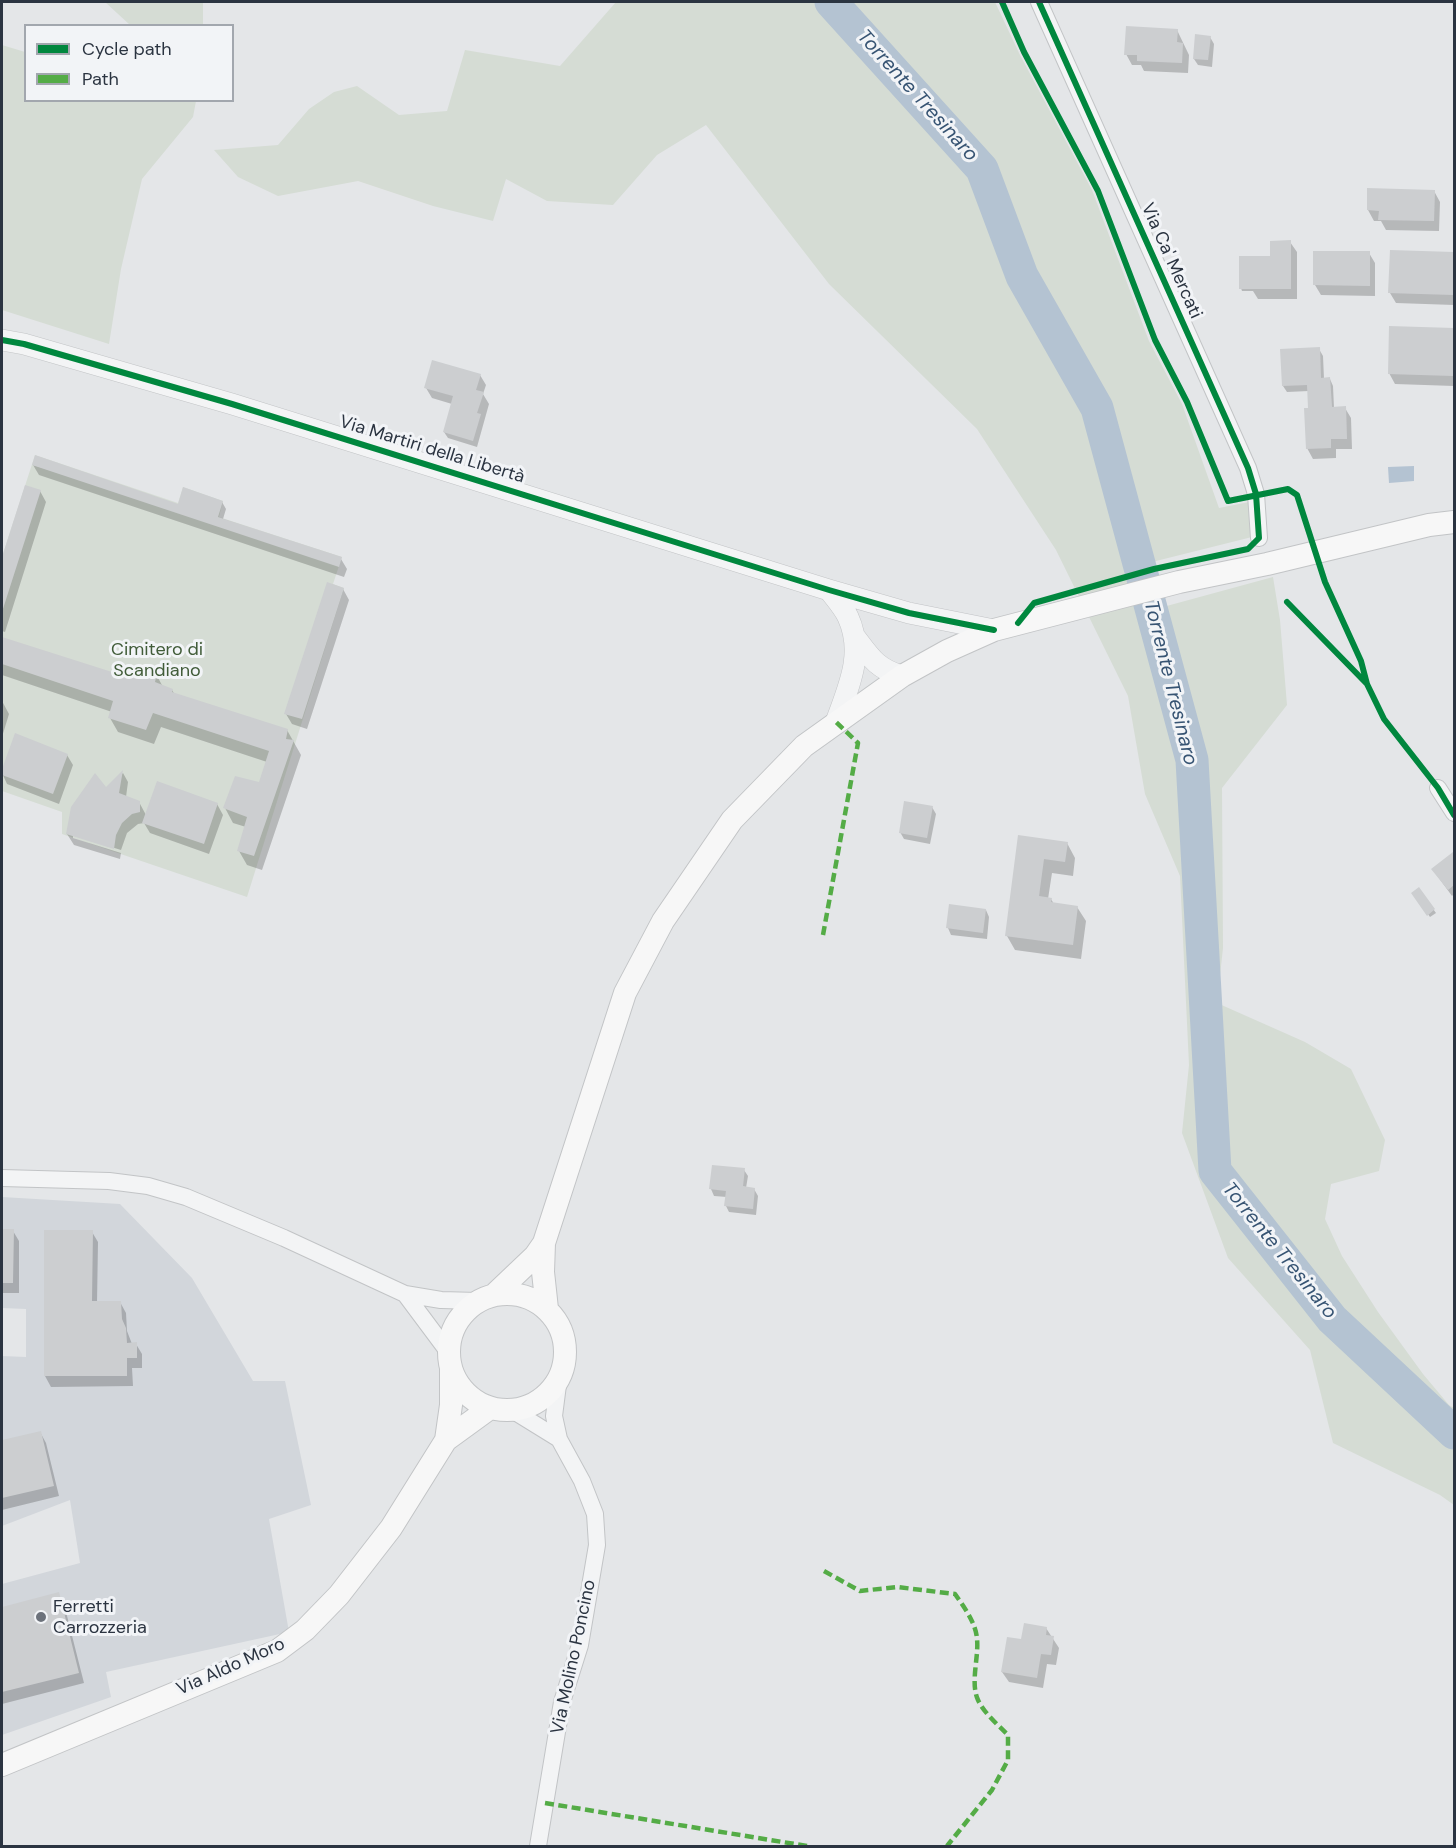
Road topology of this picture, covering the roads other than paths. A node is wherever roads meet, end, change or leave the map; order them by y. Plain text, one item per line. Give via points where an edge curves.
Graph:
1 (1039, 2) edge
2 (2, 340) edge
3 (24, 344) junction
4 (2, 351) edge
5 (1455, 522) edge
6 (1259, 538) dead end
7 (830, 590) junction
8 (994, 630) junction
9 (855, 637) junction
10 (902, 676) junction
11 (836, 722) junction
12 (1438, 788) dead end
13 (1455, 813) edge
14 (2, 1178) edge
15 (544, 1243) junction
16 (405, 1294) junction
17 (487, 1297) junction
18 (547, 1309) junction
19 (450, 1361) junction
20 (560, 1377) junction
21 (501, 1409) junction
22 (559, 1439) junction
23 (446, 1440) junction
24 (2, 1765) edge
25 (538, 1846) edge

1 - 6 street, Via Ca' Mercati via 1248,468 1257,494
2 - 3 street, Via Martiri della Libertà
3 - 4 street
3 - 7 street, Via Martiri della Libertà via 232,404
5 - 8 main road via 1179,582
7 - 8 street, Via Martiri della Libertà via 909,613
7 - 9 street via 848,616
8 - 10 main road
9 - 10 street via 885,671
9 - 11 street via 856,663
10 - 11 main road
11 - 15 main road via 804,746 732,820 663,921 625,993
12 - 13 street
14 - 16 street via 148,1186 186,1197 284,1238
15 - 17 main road via 535,1256
15 - 18 main road
16 - 17 street via 441,1300
16 - 19 street
17 - 18 main road via 506,1293 528,1297
17 - 19 main road via 466,1310 456,1323 450,1338
18 - 20 main road via 564,1341
19 - 21 main road via 462,1389 480,1403
19 - 23 main road, Via Aldo Moro via 451,1405
20 - 21 main road via 540,1400 527,1407
20 - 22 street, Via Molino Poncino via 554,1416
21 - 22 street, Via Molino Poncino
21 - 23 main road, Via Aldo Moro
22 - 25 street, Via Molino Poncino via 595,1514 597,1545 580,1645 562,1702
23 - 24 main road, Via Aldo Moro via 392,1528 339,1595 277,1651

